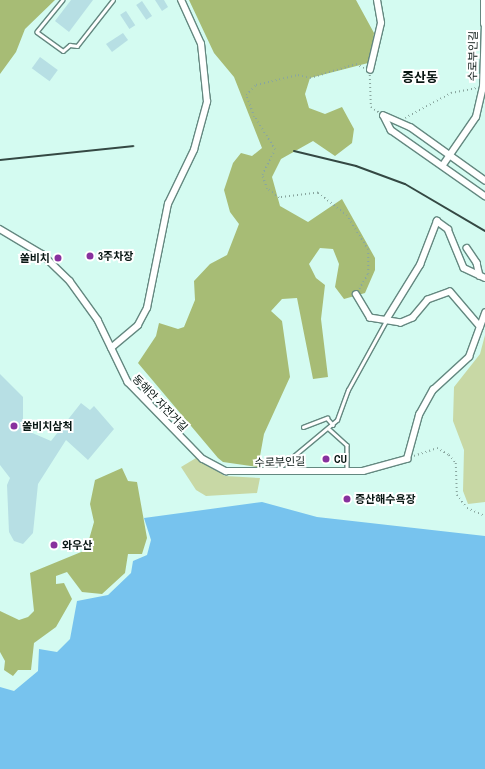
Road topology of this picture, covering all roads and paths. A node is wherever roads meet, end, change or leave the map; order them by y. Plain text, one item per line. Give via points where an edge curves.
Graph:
1 (63, 0) edge
2 (113, 0) edge
3 (181, 0) edge
4 (377, 0) edge
5 (484, 0) edge
6 (484, 24) edge
7 (370, 70) junction
8 (483, 87) junction
9 (384, 116) junction
10 (402, 118) dead end
11 (451, 154) junction
12 (443, 165) junction
13 (485, 181) edge
14 (485, 196) edge
15 (0, 229) edge
16 (467, 248) dead end
17 (482, 277) edge
18 (356, 295) joint
19 (485, 313) edge
20 (386, 320) junction
21 (480, 327) junction
22 (111, 348) junction
23 (333, 425) junction
24 (303, 427) dead end
25 (328, 428) junction
26 (407, 459) junction
27 (347, 471) junction
28 (275, 472) junction
29 (485, 516) edge

1 - 2 lane via 37,32 63,51 70,45 77,46
3 - 22 street via 202,44 207,102 194,150 168,204 147,308 138,325
4 - 7 street via 381,23
5 - 6 street, 수로부인길
6 - 8 street, 수로부인길
7 - 9 path via 371,107
7 - 18 path via 356,64 310,78 298,75 256,85 246,95 254,117 275,150 262,175 267,189 279,198 318,193 347,216 368,250 368,274
8 - 10 path, 수로부인길 via 451,93 409,118
8 - 11 street via 476,117
9 - 11 street
9 - 12 street via 391,130
11 - 12 street
11 - 13 street
12 - 14 street
15 - 22 street, 수로부인길 via 42,254 70,281 92,309
16 - 17 street
17 - 20 street via 464,268 448,229 437,221 420,265
18 - 20 street via 370,318
19 - 21 street
20 - 21 street via 401,323 413,318 428,300 450,292
20 - 23 lane
21 - 26 street via 469,357 433,390 419,415
22 - 28 street, 수로부인길 via 128,382 209,464 236,472
23 - 24 lane via 327,418
23 - 25 lane
25 - 27 lane via 347,445
25 - 28 lane
26 - 27 street, 수로부인길 via 384,468
26 - 29 path via 437,448 449,455 456,463 457,496 467,508
27 - 28 street, 수로부인길

